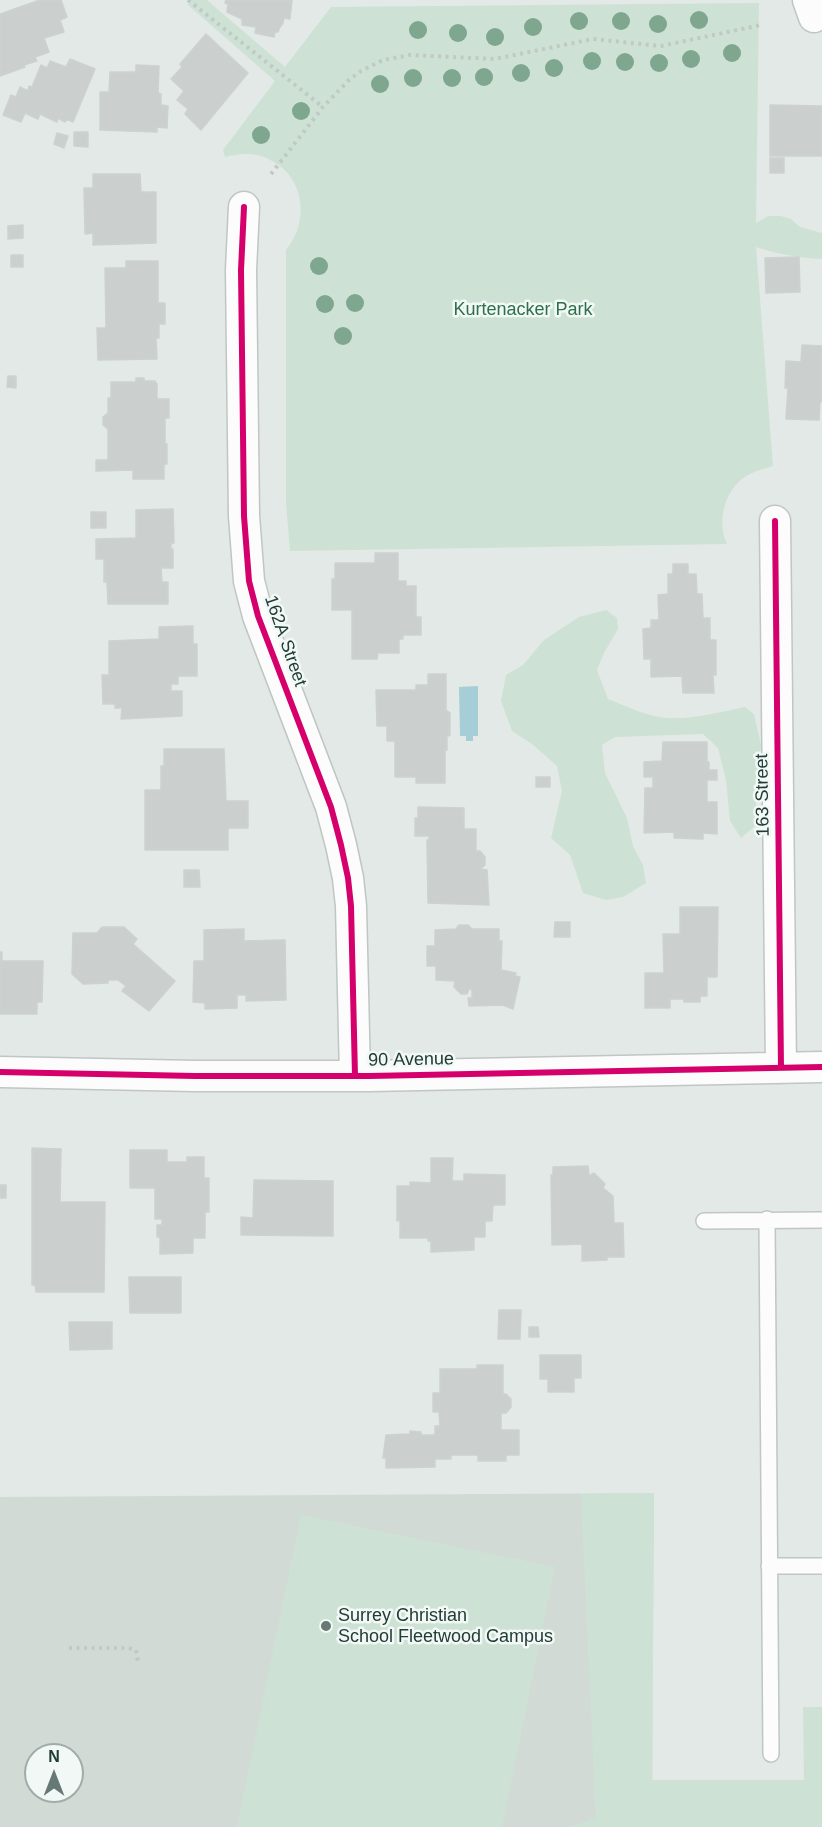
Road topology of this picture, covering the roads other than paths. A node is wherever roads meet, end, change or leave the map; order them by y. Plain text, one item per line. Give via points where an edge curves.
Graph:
1 (243, 207) dead end
2 (775, 521) dead end
3 (822, 1067) edge
4 (781, 1068) junction
5 (0, 1072) edge
6 (355, 1076) junction
7 (767, 1219) junction
8 (822, 1220) edge
9 (704, 1221) dead end
10 (770, 1566) junction
11 (822, 1566) edge
12 (771, 1754) dead end

1 - 6 street, 162A Street via 244,516 249,581 258,616 331,807 344,856 351,906
2 - 4 street, 163 Street
3 - 4 street, 90 Avenue
4 - 6 street, 90 Avenue
5 - 6 street, 90 Avenue
7 - 8 lane
7 - 9 lane
7 - 10 lane
10 - 11 lane
10 - 12 lane

